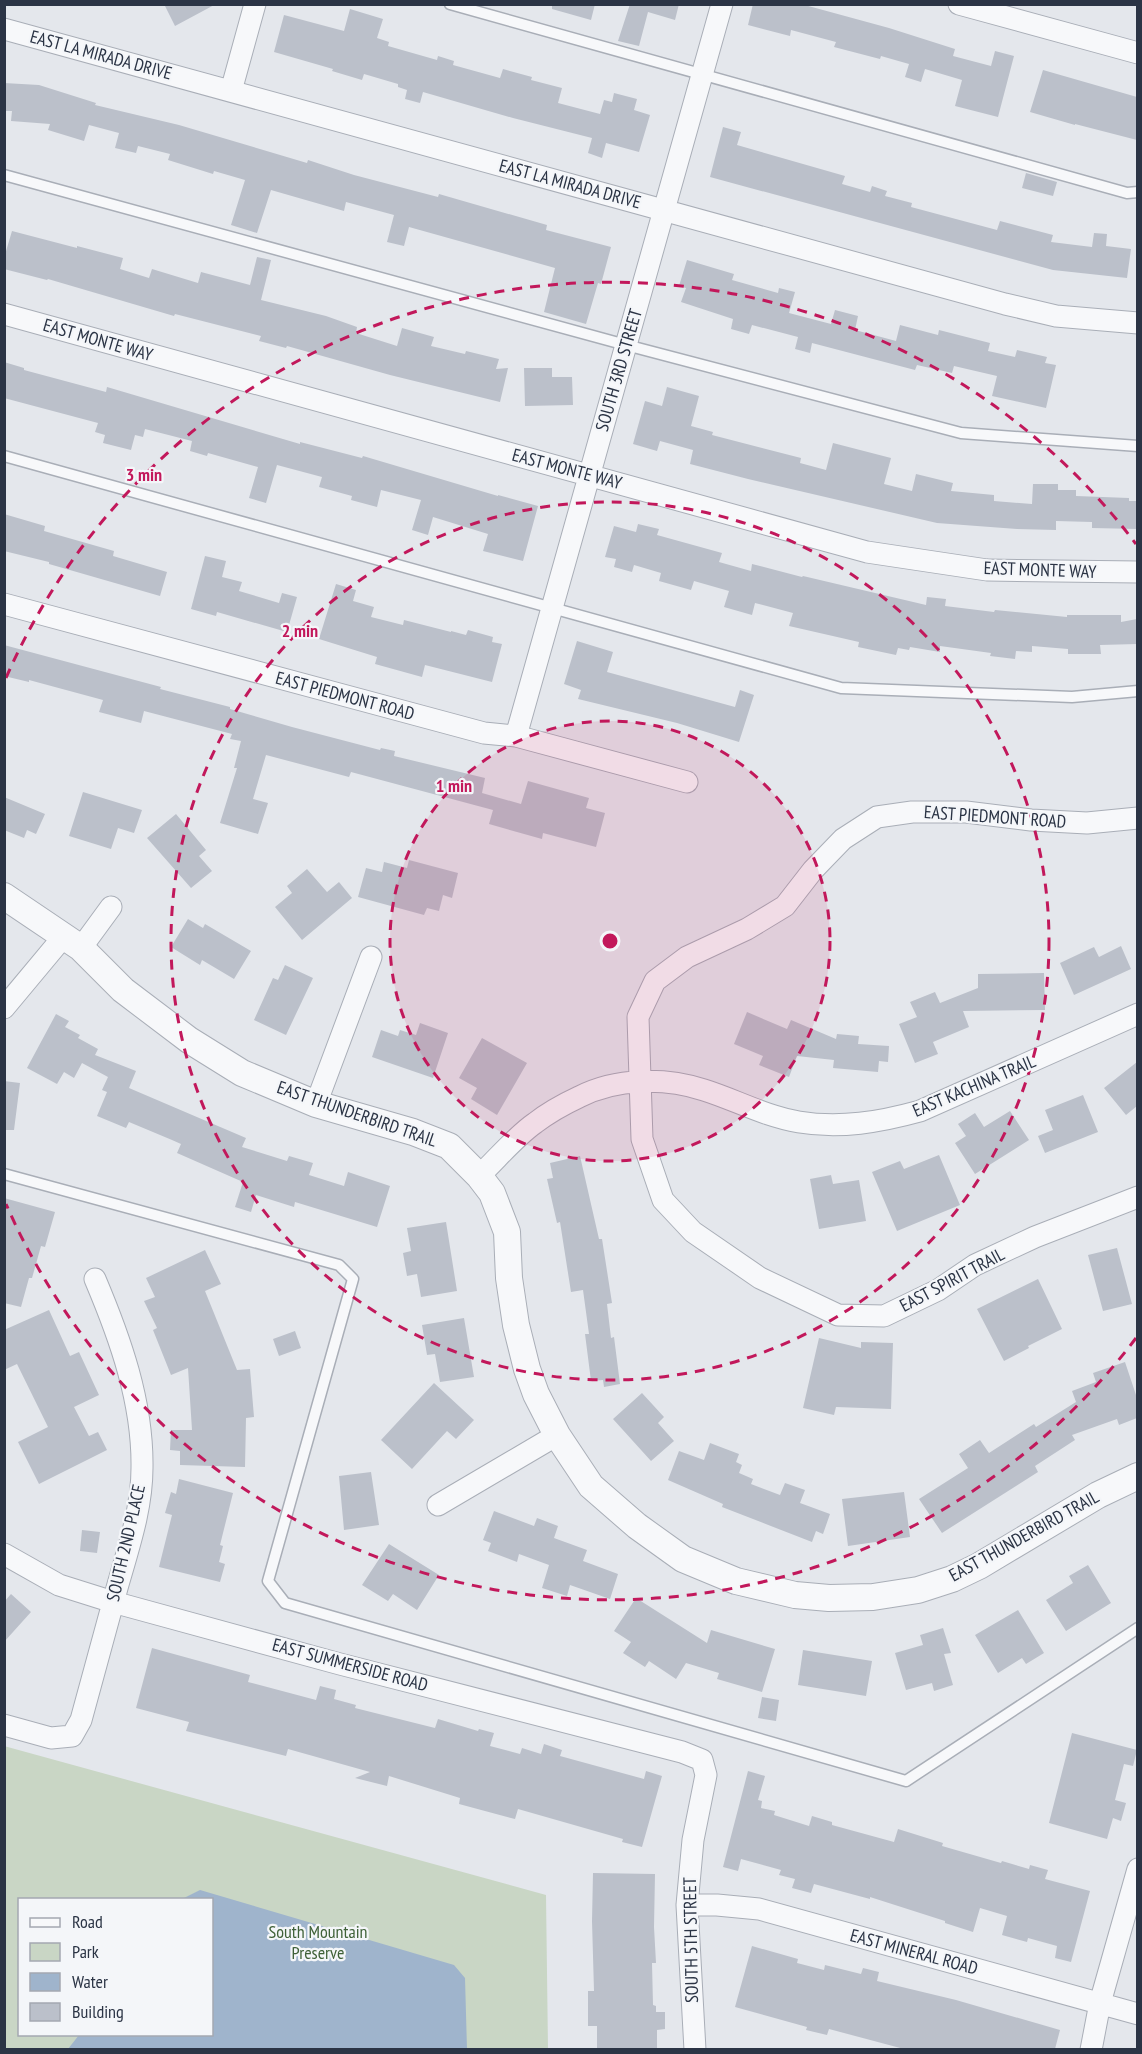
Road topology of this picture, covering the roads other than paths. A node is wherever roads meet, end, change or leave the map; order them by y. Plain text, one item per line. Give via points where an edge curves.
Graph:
1 (255, 4) edge
2 (450, 4) edge
3 (722, 4) edge
4 (959, 4) edge
5 (4, 29) edge
6 (1137, 53) edge
7 (702, 75) junction
8 (231, 91) junction
9 (4, 176) edge
10 (1137, 192) edge
11 (664, 210) junction
12 (4, 314) edge
13 (1137, 323) edge
14 (626, 345) junction
15 (1137, 446) edge
16 (4, 456) edge
17 (589, 475) junction
18 (1137, 572) edge
19 (4, 604) edge
20 (553, 608) junction
21 (1137, 691) edge
22 (516, 736) junction
23 (687, 782) dead end
24 (1137, 818) edge
25 (4, 896) edge
26 (111, 907) dead end
27 (73, 942) junction
28 (370, 957) dead end
29 (4, 1008) edge
30 (1137, 1014) edge
31 (641, 1082) junction
32 (316, 1104) junction
33 (4, 1174) edge
34 (479, 1176) junction
35 (1137, 1197) edge
36 (95, 1279) dead end
37 (557, 1435) junction
38 (1137, 1476) edge
39 (438, 1505) dead end
40 (4, 1554) edge
41 (113, 1602) junction
42 (1137, 1628) edge
43 (4, 1725) edge
44 (702, 1760) joint
45 (1137, 1869) edge
46 (687, 1905) junction
47 (1101, 2003) junction
48 (1137, 2014) edge
49 (695, 2049) edge
50 (1091, 2049) edge

1 - 8 street
2 - 7 lane
3 - 7 street, SOUTH 3RD STREET
4 - 6 street
5 - 8 street, EAST LA MIRADA DRIVE
7 - 10 lane via 1127,193
7 - 11 street, SOUTH 3RD STREET
8 - 11 street, EAST LA MIRADA DRIVE
9 - 14 lane
11 - 13 street, EAST LA MIRADA DRIVE via 1056,316
11 - 14 street, SOUTH 3RD STREET
12 - 17 street, EAST MONTE WAY
14 - 15 lane via 962,433
14 - 17 street, SOUTH 3RD STREET
16 - 20 lane
17 - 18 street, EAST MONTE WAY via 867,552 987,570
17 - 20 street, SOUTH 3RD STREET
19 - 22 street, EAST PIEDMONT ROAD via 484,733
20 - 21 lane via 841,688 1072,697
20 - 22 street, SOUTH 3RD STREET
22 - 23 street, EAST PIEDMONT ROAD
24 - 31 street, EAST PIEDMONT ROAD via 1087,823 966,812 912,812 877,817 843,838 785,906 687,957 655,981 638,1017
25 - 27 street, EAST THUNDERBIRD TRAIL
26 - 27 street
27 - 29 street
27 - 32 street, EAST THUNDERBIRD TRAIL via 123,990 189,1040 242,1072
28 - 32 street
30 - 31 street, EAST KACHINA TRAIL via 931,1107 886,1120 829,1125 798,1122 770,1116 703,1089
31 - 34 street, EAST KACHINA TRAIL via 600,1088 579,1097 535,1123
31 - 35 street, EAST SPIRIT TRAIL via 642,1138 663,1200 693,1232 760,1278 838,1315 884,1316 1025,1241
32 - 34 street, EAST THUNDERBIRD TRAIL via 449,1146
33 - 42 lane via 339,1265 353,1280 268,1581 285,1603 906,1781
34 - 37 street, EAST THUNDERBIRD TRAIL via 492,1193 507,1232 516,1325 536,1395
36 - 41 street, SOUTH 2ND PLACE via 127,1366 141,1432 137,1510
37 - 38 street, EAST THUNDERBIRD TRAIL via 591,1486 637,1527 683,1559 736,1581 795,1595 830,1598 918,1590 952,1579
37 - 39 street
40 - 41 street, EAST SUMMERSIDE ROAD via 59,1585
41 - 43 street, SOUTH 2ND PLACE via 81,1720 72,1736 51,1738
41 - 44 street, EAST SUMMERSIDE ROAD
44 - 46 street, SOUTH 5TH STREET via 706,1775 693,1840
45 - 47 street
46 - 47 street, EAST MINERAL ROAD via 759,1909
46 - 49 street, SOUTH 5TH STREET
47 - 48 street, EAST MINERAL ROAD
47 - 50 street

